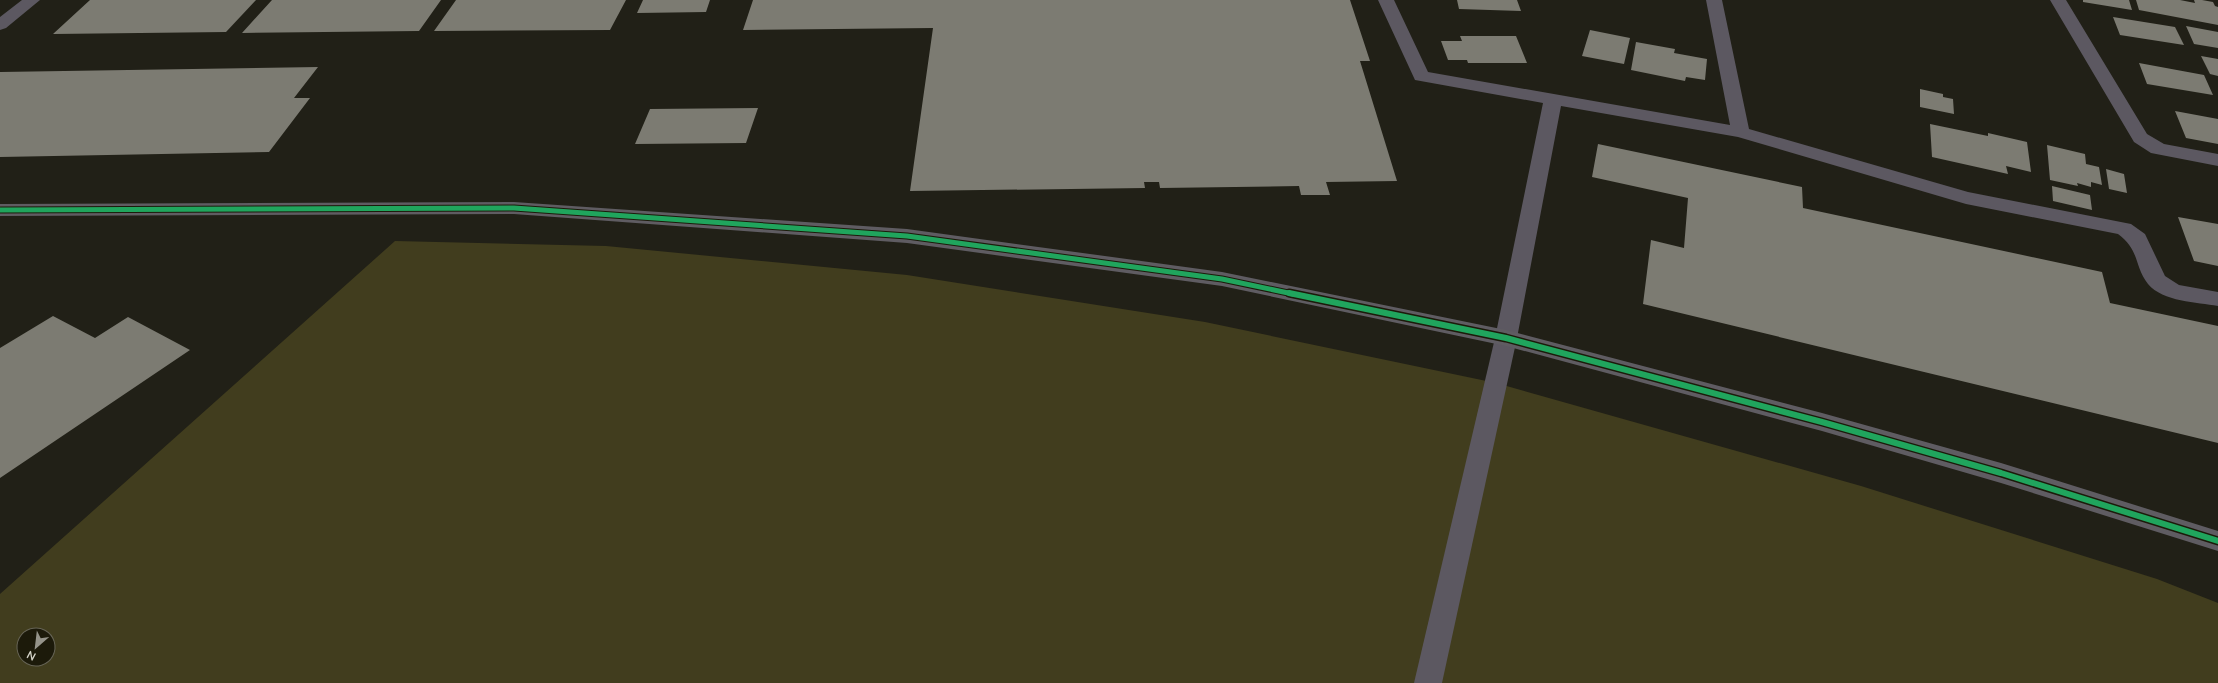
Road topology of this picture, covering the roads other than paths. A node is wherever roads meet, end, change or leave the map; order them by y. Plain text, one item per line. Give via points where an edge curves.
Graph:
1 (32, 0) edge
2 (1386, 0) edge
3 (1714, 0) edge
4 (2058, 0) edge
5 (0, 25) edge
6 (1553, 99) junction
7 (1741, 132) junction
8 (2218, 160) edge
9 (0, 210) edge
10 (2218, 299) edge
11 (1506, 338) junction
12 (2183, 531) junction
13 (2218, 541) edge
14 (2218, 551) edge
15 (1428, 683) edge

1 - 5 street
2 - 6 street via 1421,76
3 - 7 street
4 - 8 street via 2140,138 2158,149
6 - 7 street
6 - 11 street
7 - 10 street via 1966,198 2124,229 2138,239 2156,280 2173,291
9 - 11 street via 514,208 907,236 1222,279
11 - 12 street via 1971,465
11 - 15 street
12 - 13 street
12 - 14 street

